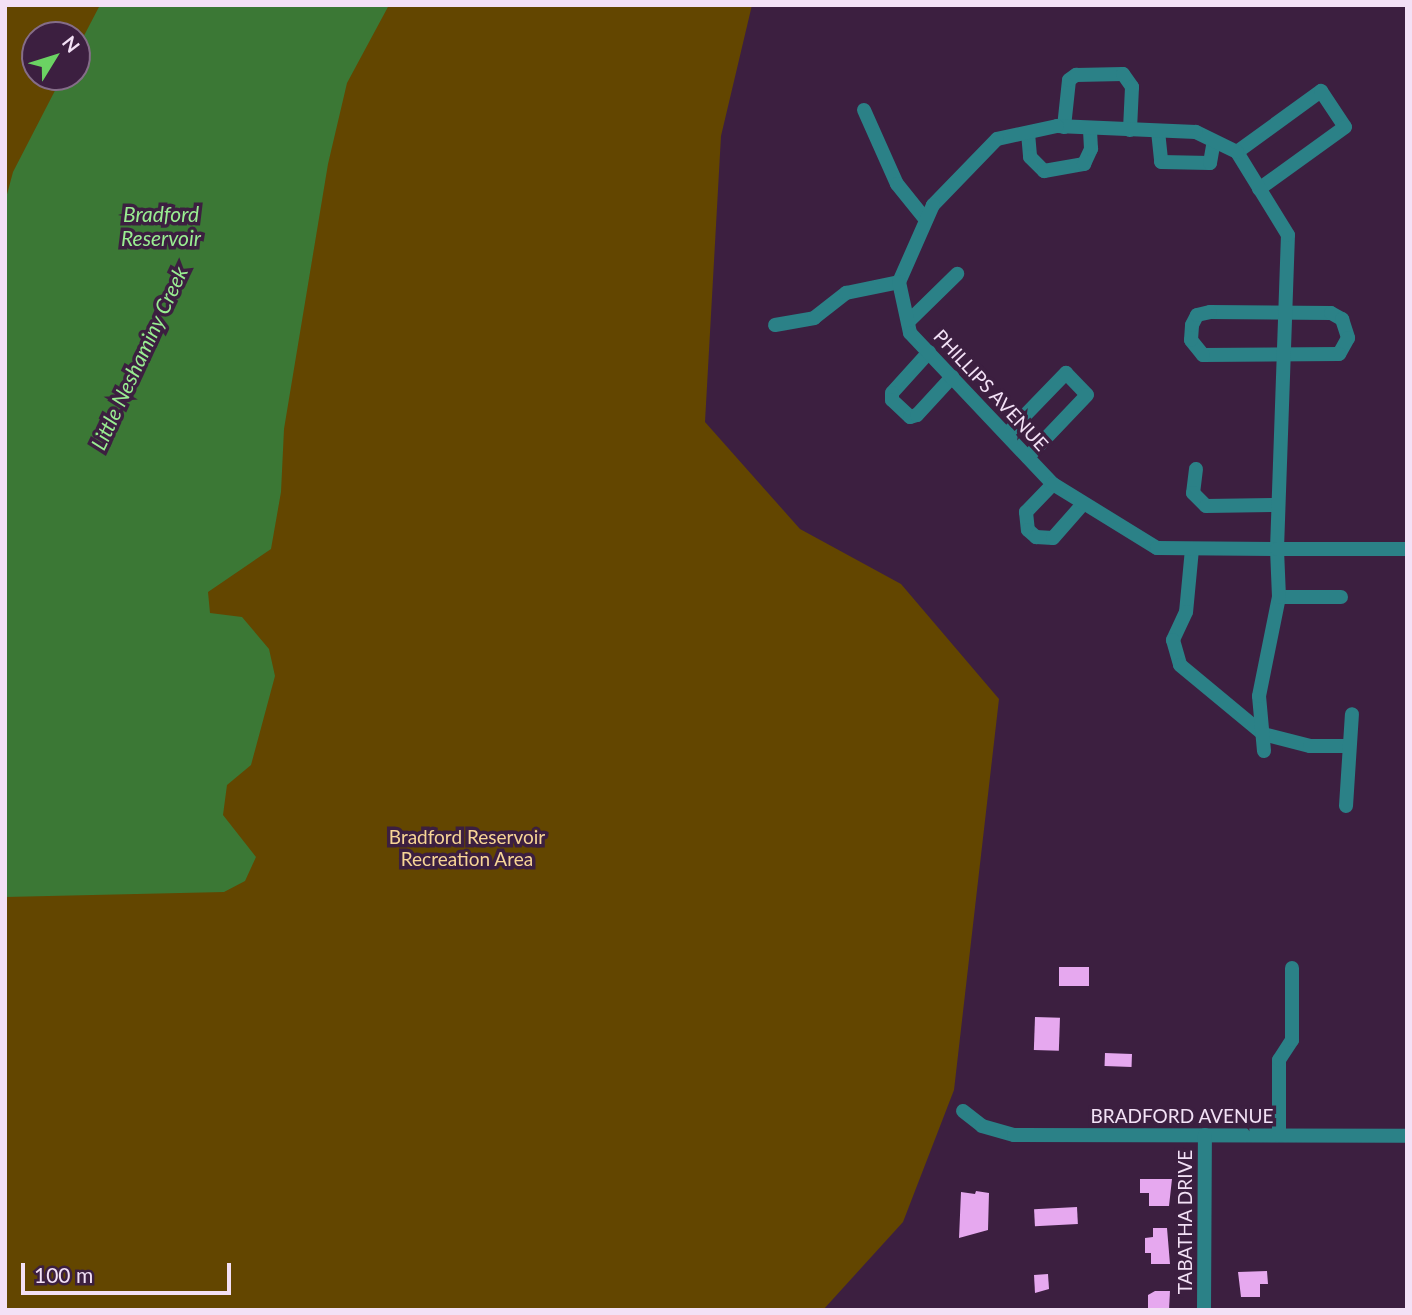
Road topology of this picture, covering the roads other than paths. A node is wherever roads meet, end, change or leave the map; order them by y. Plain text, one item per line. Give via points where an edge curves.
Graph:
1 (864, 110) dead end
2 (1065, 127) junction
3 (1090, 128) junction
4 (1130, 130) junction
5 (1158, 131) junction
6 (1028, 133) junction
7 (1214, 141) junction
8 (1237, 152) junction
9 (1259, 189) junction
10 (926, 220) junction
11 (957, 274) dead end
12 (899, 282) junction
13 (1285, 314) junction
14 (908, 322) junction
15 (775, 325) dead end
16 (929, 352) junction
17 (1283, 356) junction
18 (952, 377) junction
19 (1007, 435) junction
20 (1028, 457) junction
21 (1196, 469) dead end
22 (1053, 484) junction
23 (1083, 504) junction
24 (1279, 505) junction
25 (1192, 548) junction
26 (1277, 549) junction
27 (1407, 549) edge
28 (1279, 597) junction
29 (1341, 597) dead end
30 (1352, 714) dead end
31 (1263, 734) junction
32 (1347, 746) junction
33 (1265, 751) dead end
34 (1346, 806) dead end
35 (1292, 968) dead end
36 (963, 1111) dead end
37 (1205, 1135) junction
38 (1279, 1135) junction
39 (1407, 1136) edge
40 (1204, 1310) edge

1 - 10 street via 897,184
2 - 3 street
2 - 4 street via 1069,80 1076,75 1123,74 1132,87
2 - 6 street
3 - 4 street
3 - 6 street via 1091,149 1084,164 1044,171 1030,157
4 - 5 street
5 - 7 street via 1196,132
5 - 7 street via 1161,162 1210,163
6 - 10 street via 997,139 933,205
7 - 8 street
8 - 9 street
8 - 9 street via 1321,91 1345,127
9 - 13 street via 1288,235
10 - 12 street
11 - 14 street
12 - 14 street, PHILLIPS AVENUE
12 - 15 street via 846,293 814,317
13 - 17 street
13 - 17 street via 1331,313 1342,318 1348,338 1339,354
13 - 17 street via 1197,315 1191,340 1203,355
14 - 16 street, PHILLIPS AVENUE via 910,333
16 - 18 street, PHILLIPS AVENUE
16 - 18 street via 891,393 892,400 910,417 917,415
17 - 24 street
18 - 19 street, PHILLIPS AVENUE
19 - 20 street, PHILLIPS AVENUE
19 - 20 street via 1066,373 1087,395
20 - 22 street, PHILLIPS AVENUE
21 - 24 street via 1193,493 1206,506
22 - 23 street, PHILLIPS AVENUE
22 - 23 street via 1026,512 1028,530 1036,537 1053,538
23 - 25 street, PHILLIPS AVENUE via 1157,548
24 - 26 street
25 - 26 street, PHILLIPS AVENUE
25 - 31 street via 1186,612 1172,640 1174,654 1180,665
26 - 27 street, PHILLIPS AVENUE
26 - 28 street
28 - 29 street
28 - 31 street via 1259,696
30 - 32 street
31 - 32 street via 1310,746
31 - 33 street
32 - 34 street
35 - 38 street via 1292,1041 1279,1060
36 - 37 street, BRADFORD AVENUE via 982,1126 1014,1135
37 - 38 street, BRADFORD AVENUE
37 - 40 street, TABATHA DRIVE
38 - 39 street, BRADFORD AVENUE

